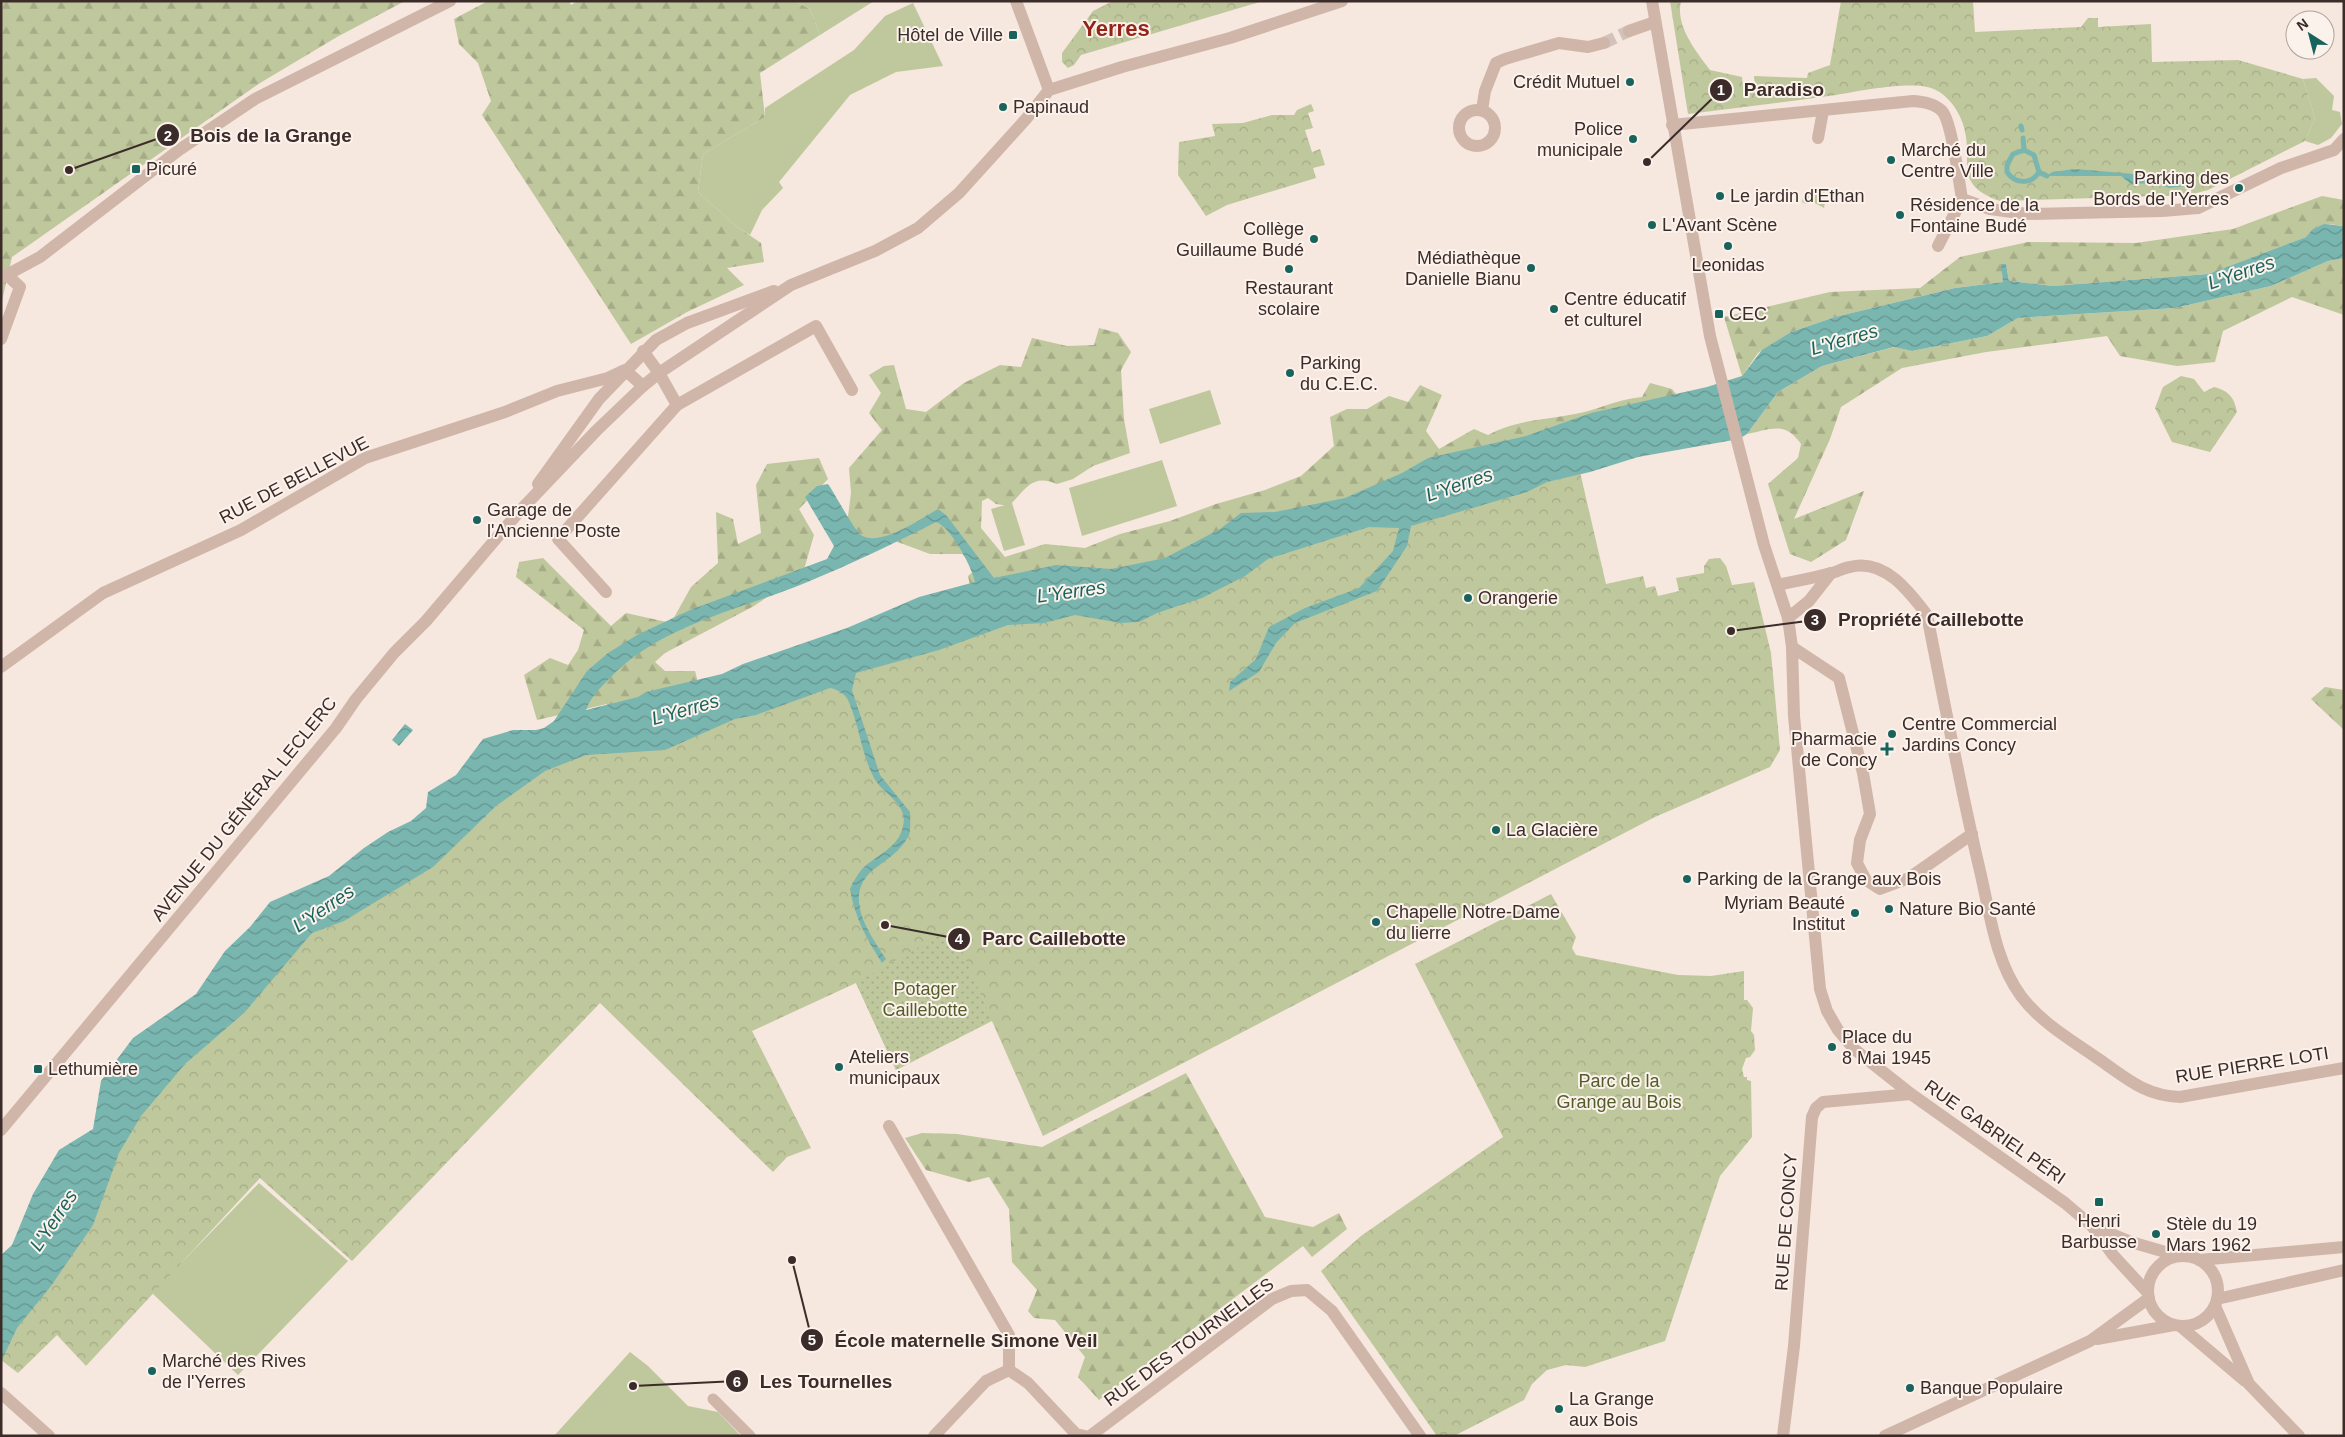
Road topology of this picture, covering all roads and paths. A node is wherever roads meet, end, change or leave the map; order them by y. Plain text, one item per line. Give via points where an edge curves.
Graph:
1 (450, 1) edge
2 (1016, 1) edge
3 (1342, 1) edge
4 (1652, 1) edge
5 (1655, 22) junction
6 (1629, 31) tunnel mouth
7 (1604, 43) tunnel mouth
8 (1049, 90) junction
9 (1482, 110) dead end
10 (1823, 110) junction
11 (1672, 125) junction
12 (1818, 138) dead end
13 (2344, 139) edge
14 (1962, 199) junction
15 (1938, 246) dead end
16 (4, 276) edge
17 (791, 285) junction
18 (1, 339) edge
19 (644, 351) junction
20 (625, 370) junction
21 (659, 373) junction
22 (644, 386) junction
23 (852, 390) dead end
24 (677, 405) junction
25 (517, 514) junction
26 (1831, 574) junction
27 (1778, 584) junction
28 (606, 592) dead end
29 (1788, 618) junction
30 (1792, 647) junction
31 (1, 667) edge
32 (1972, 834) junction
33 (2344, 1068) edge
34 (1910, 1094) junction
35 (889, 1126) dead end
36 (1, 1130) edge
37 (2092, 1226) junction
38 (2344, 1247) edge
39 (2181, 1256) junction
40 (2199, 1260) junction
41 (2344, 1270) edge
42 (2148, 1295) junction
43 (2216, 1302) junction
44 (2177, 1325) junction
45 (2090, 1341) junction
46 (1009, 1370) junction
47 (2249, 1384) junction
48 (3, 1394) edge
49 (713, 1399) dead end
50 (49, 1436) edge
51 (750, 1436) edge
52 (934, 1436) edge
53 (1085, 1436) edge
54 (1090, 1436) edge
55 (1420, 1436) edge
56 (1783, 1436) edge
57 (1885, 1436) edge
58 (2299, 1436) edge

1 - 16 street via 255,99 179,150 40,257
2 - 8 street
3 - 8 street via 1230,38 1122,66
4 - 5 street, RUE GABRIEL PÉRI
5 - 6 street
5 - 11 street, RUE GABRIEL PÉRI
7 - 9 street via 1588,47 1559,43 1496,63
8 - 17 street via 958,193 918,228 875,251
10 - 11 street
10 - 12 street
10 - 14 street via 1913,101 1930,103 1943,112 1949,130
11 - 27 street, RUE GABRIEL PÉRI via 1719,372 1764,545
13 - 14 street via 2334,150 2281,168 2198,208 2027,214 1990,209
14 - 15 street
16 - 18 street via 20,287
17 - 19 street, AVENUE DU GÉNÉRAL LECLERC via 687,323 656,340
17 - 21 street, AVENUE DU GÉNÉRAL LECLERC
19 - 20 street, AVENUE DU GÉNÉRAL LECLERC
19 - 21 street
20 - 22 street
20 - 25 street, AVENUE DU GÉNÉRAL LECLERC via 599,399
20 - 31 street, RUE DE BELLEVUE via 365,458 241,530 103,592
21 - 22 street, AVENUE DU GÉNÉRAL LECLERC
21 - 24 street
22 - 25 street, AVENUE DU GÉNÉRAL LECLERC
23 - 24 street via 816,326
24 - 28 street via 558,539
25 - 36 street, AVENUE DU GÉNÉRAL LECLERC via 426,621 394,653 336,728
26 - 27 street, RUE PIERRE LOTI
26 - 29 street via 1809,601
26 - 32 street, RUE PIERRE LOTI via 1851,566 1871,567 1888,573 1909,592 1927,616
27 - 29 street, RUE GABRIEL PÉRI
29 - 30 street, RUE GABRIEL PÉRI
30 - 32 street via 1840,678 1870,814 1856,863 1866,880 1880,888 1909,878
30 - 34 street, RUE GABRIEL PÉRI via 1794,716 1820,989 1827,1011 1854,1049
32 - 33 street, RUE PIERRE LOTI via 1997,944 2012,982 2046,1022 2132,1083 2155,1095 2180,1097
34 - 37 street, RUE GABRIEL PÉRI via 2066,1203
34 - 56 street, RUE DE CONCY via 1823,1102 1812,1116 1794,1346
35 - 46 street via 1009,1335
37 - 39 street, RUE GABRIEL PÉRI via 2131,1242
37 - 42 street, RUE GABRIEL PÉRI via 2112,1255
38 - 40 street
39 - 40 street
39 - 42 street via 2170,1259 2154,1272
40 - 43 street via 2215,1276 2218,1287
41 - 43 street
42 - 44 street via 2157,1315
42 - 45 street
43 - 44 street via 2200,1321
43 - 47 street
44 - 45 street
44 - 47 street
45 - 57 street
46 - 52 street via 986,1381
46 - 53 street via 1028,1383 1076,1434
47 - 58 street
48 - 50 street
49 - 51 street
54 - 55 street, RUE DES TOURNELLES via 1272,1299 1291,1291 1307,1290 1332,1312

